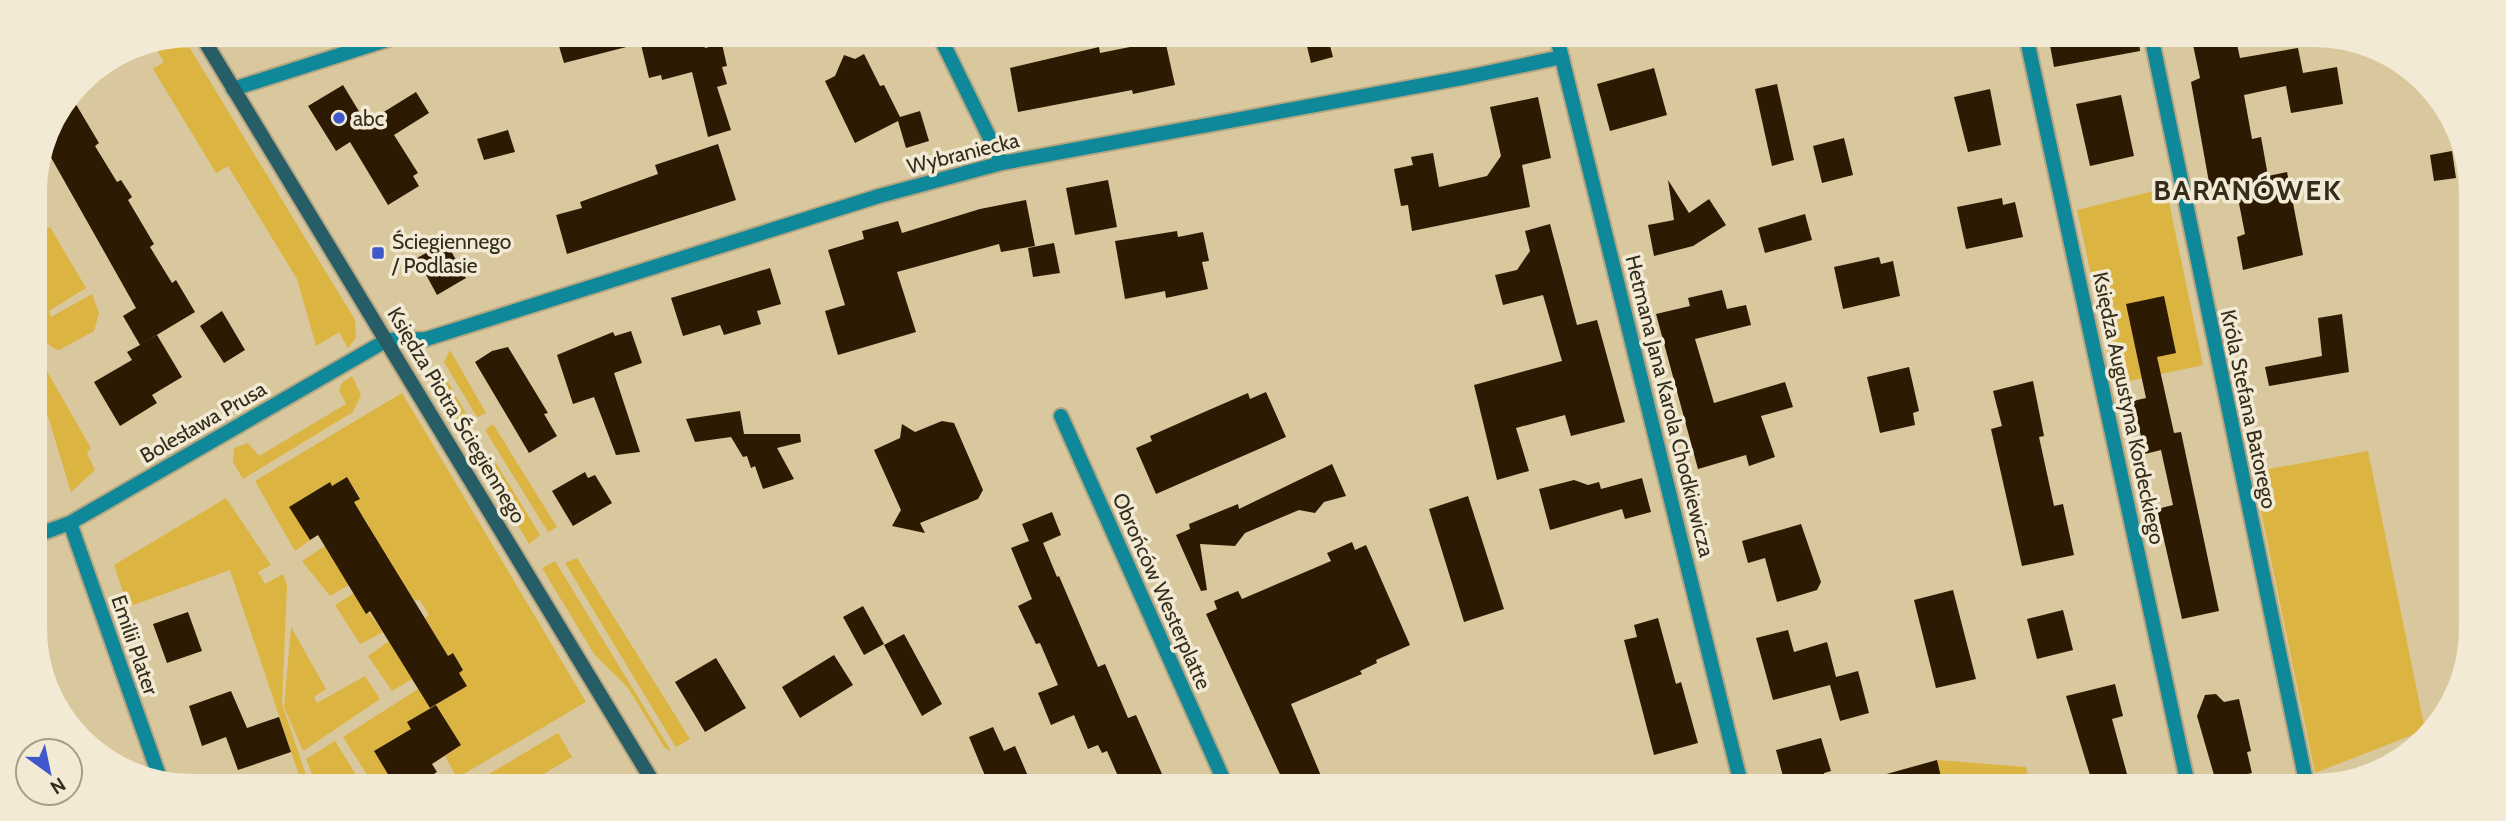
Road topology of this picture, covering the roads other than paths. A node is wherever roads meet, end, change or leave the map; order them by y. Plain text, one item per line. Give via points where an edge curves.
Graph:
1 (1559, 47) edge
2 (2029, 47) edge
3 (2153, 47) edge
4 (209, 48) edge
5 (362, 48) edge
6 (945, 48) edge
7 (1562, 57) junction
8 (233, 89) junction
9 (1002, 163) junction
10 (387, 340) junction
11 (1060, 416) dead end
12 (70, 523) junction
13 (47, 531) edge
14 (157, 769) edge
15 (1738, 773) edge
16 (2185, 773) edge
17 (2305, 773) edge
18 (648, 774) edge
19 (1221, 774) edge

1 - 7 street, Hetmana Jana Karola Chodkiewicza
2 - 16 street, Księdza Augustyna Kordeckiego
3 - 17 street, Króla Stefana Batorego
4 - 8 street, Księdza Piotra Ściegiennego
5 - 8 street
6 - 9 street
7 - 9 street, Wybraniecka
7 - 15 street, Hetmana Jana Karola Chodkiewicza
8 - 10 street, Księdza Piotra Ściegiennego
9 - 10 street, Wybraniecka via 879,196 426,339
10 - 12 street, Bolesława Prusa
10 - 18 street, Księdza Piotra Ściegiennego
11 - 19 street, Obrońców Westerplatte
12 - 13 street, Bolesława Prusa
12 - 14 street, Emilii Plater

